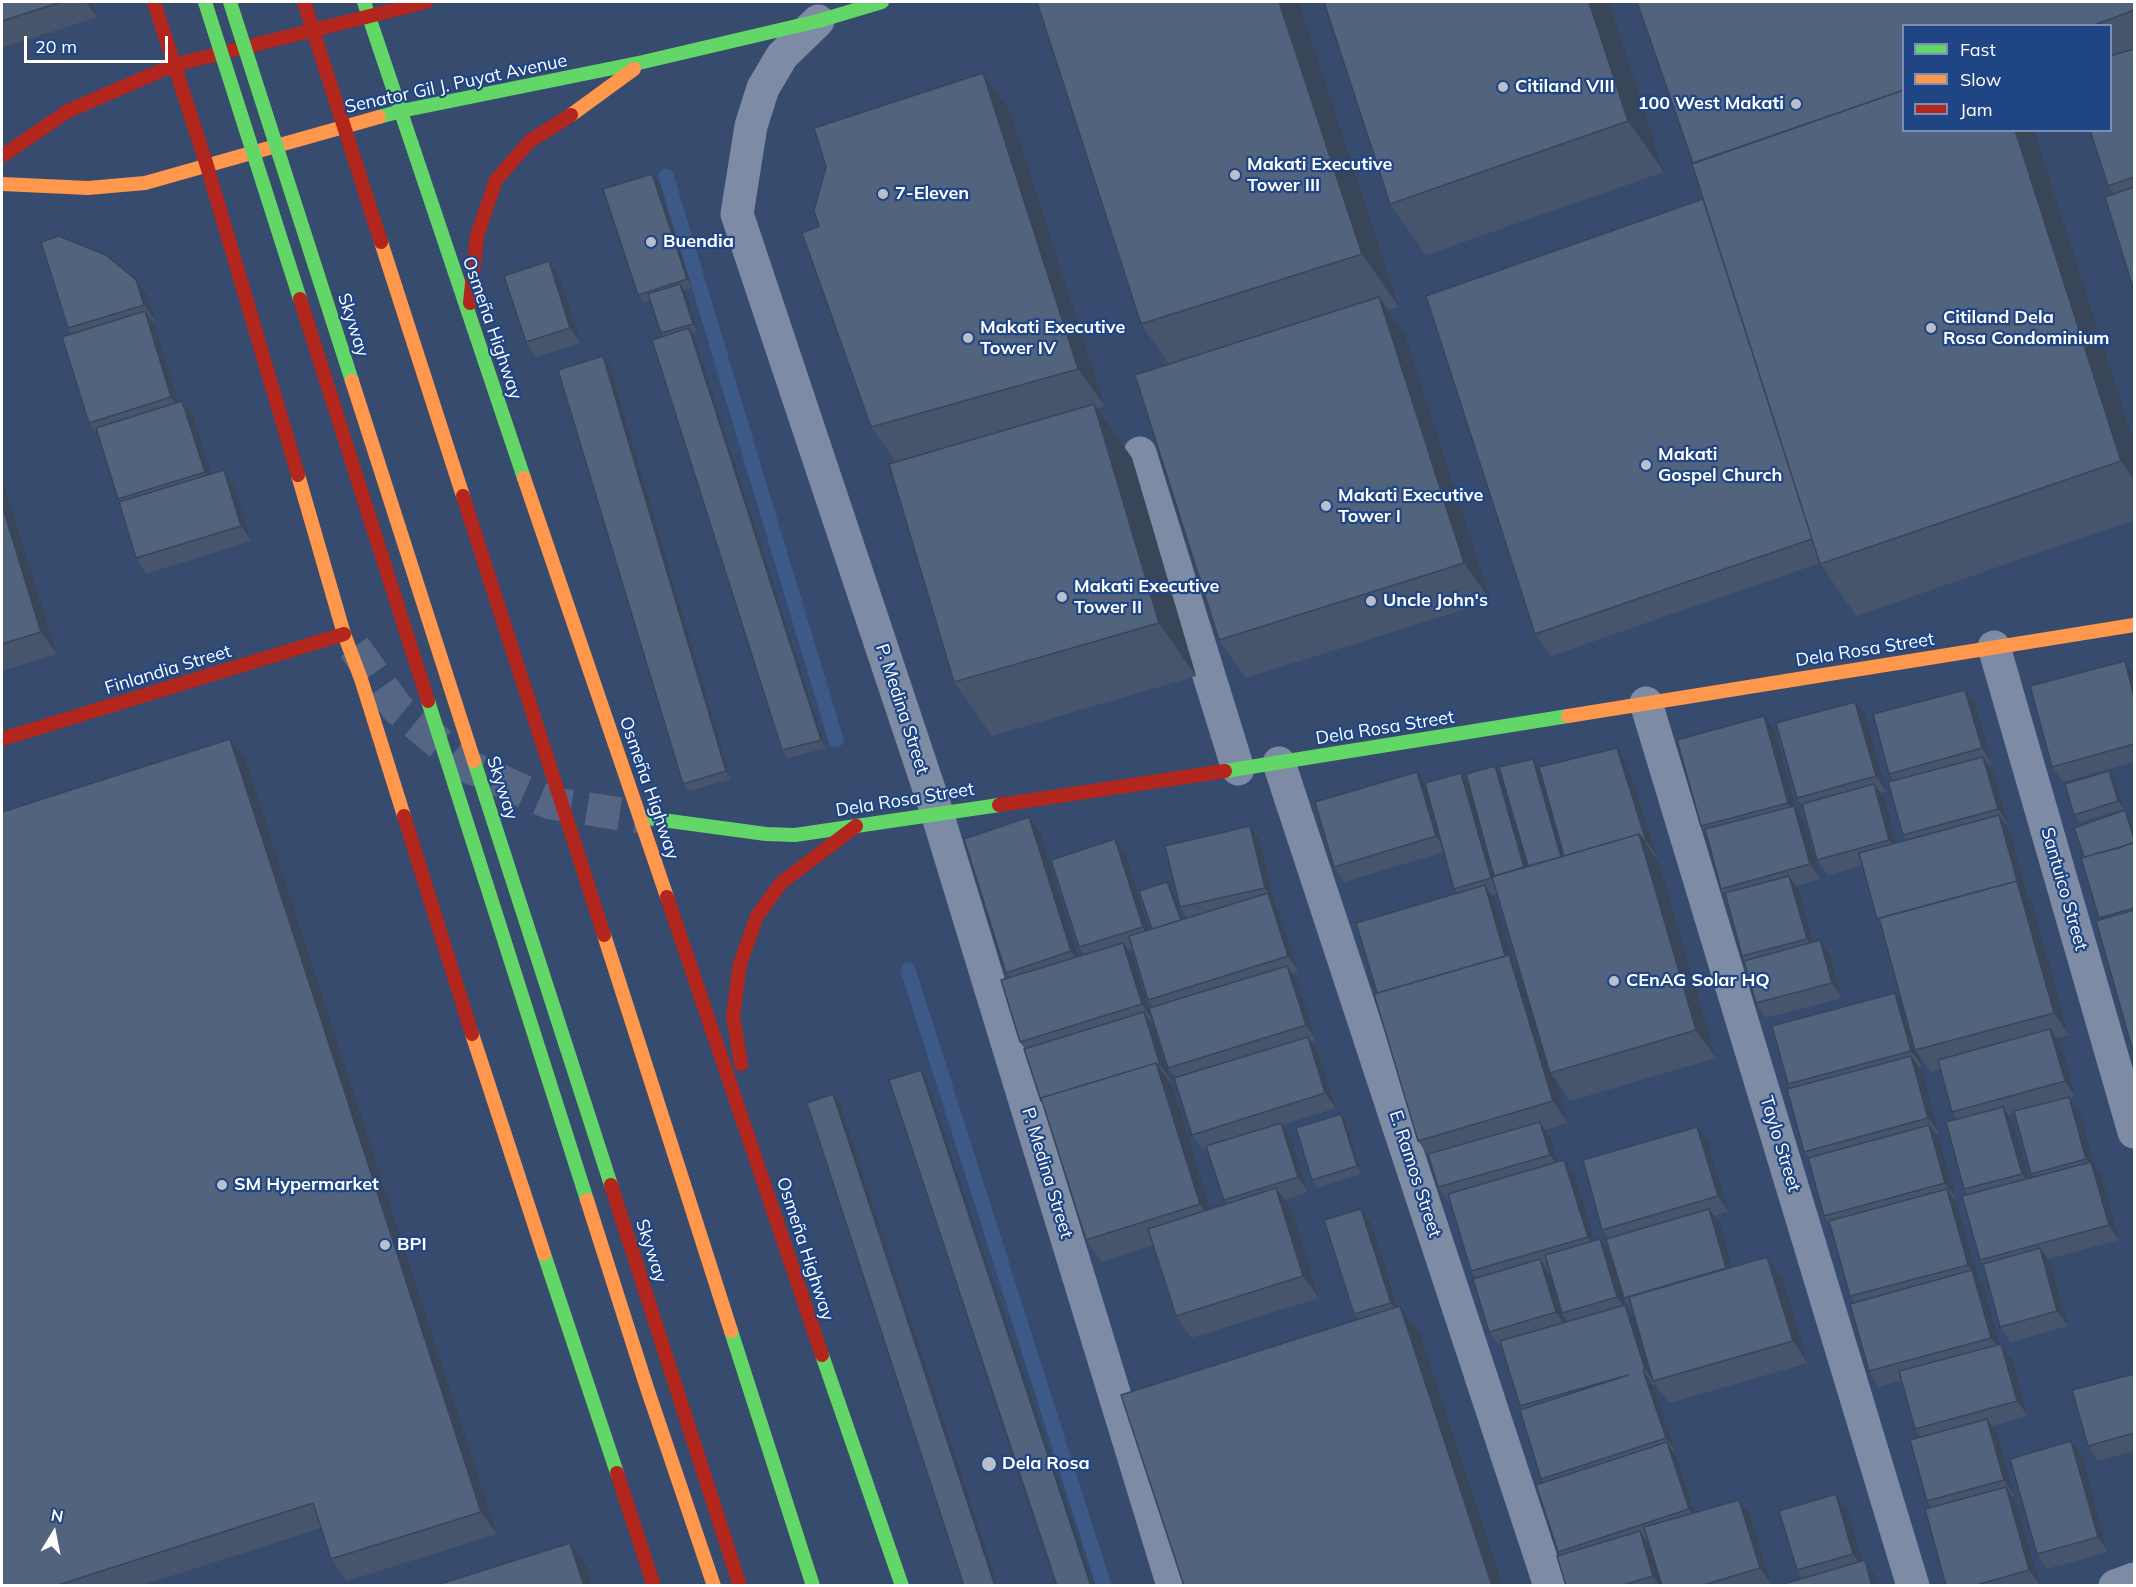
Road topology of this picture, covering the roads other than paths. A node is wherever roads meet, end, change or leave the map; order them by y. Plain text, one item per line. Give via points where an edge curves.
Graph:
1 (154, 2) edge
2 (205, 2) edge
3 (230, 2) edge
4 (304, 2) edge
5 (426, 2) edge
6 (882, 2) edge
7 (366, 8) edge
8 (322, 13) dead end
9 (818, 21) junction
10 (329, 36) dead end
11 (643, 62) junction
12 (174, 65) junction
13 (401, 111) junction
14 (355, 115) dead end
15 (362, 138) dead end
16 (2, 156) edge
17 (207, 166) junction
18 (2, 184) edge
19 (469, 317) junction
20 (1140, 453) edge
21 (487, 525) dead end
22 (505, 582) dead end
23 (2134, 625) edge
24 (344, 634) junction
25 (1994, 647) junction
26 (1646, 703) junction
27 (2, 739) edge
28 (1280, 763) junction
29 (1238, 769) junction
30 (937, 813) junction
31 (640, 817) junction
32 (856, 826) junction
33 (2134, 1131) edge
34 (756, 1158) junction
35 (778, 1432) dead end
36 (2134, 1579) edge
37 (654, 1586) edge
38 (714, 1586) edge
39 (740, 1586) edge
40 (813, 1586) edge
41 (826, 1586) edge
42 (902, 1586) edge
43 (1173, 1586) edge
44 (1550, 1586) edge
45 (1913, 1586) edge
46 (2115, 1586) edge

1 - 12 main road
2 - 38 main road, bridge via 646,1385
3 - 39 main road, Skyway, bridge
4 - 40 main road, bridge
5 - 7 main road
6 - 9 main road, Senator Gil J. Puyat Avenue
7 - 12 main road
7 - 13 main road, Osmeña Highway
8 - 10 main road
9 - 11 main road, Senator Gil J. Puyat Avenue
9 - 30 street, P. Medina Street via 782,56 763,88 751,126 737,214
11 - 13 main road, Senator Gil J. Puyat Avenue
11 - 19 main road via 530,141 496,180 477,236
12 - 16 main road via 68,111
12 - 17 main road
13 - 17 main road, Senator Gil J. Puyat Avenue
13 - 19 main road, Osmeña Highway
14 - 15 main road
17 - 18 main road, Senator Gil J. Puyat Avenue via 145,183 88,188
17 - 24 main road
19 - 31 main road, Osmeña Highway
20 - 29 street
21 - 22 main road
23 - 25 main road, Dela Rosa Street
24 - 27 main road, Finlandia Street
24 - 37 main road via 517,1176
25 - 26 main road, Dela Rosa Street
25 - 33 street, Santuico Street
26 - 28 main road, Dela Rosa Street
26 - 45 street, Taylo Street
28 - 29 main road, Dela Rosa Street
28 - 44 street, E. Ramos Street
29 - 30 main road, Dela Rosa Street
30 - 32 main road, Dela Rosa Street
30 - 43 street, P. Medina Street
31 - 32 main road, Dela Rosa Street via 795,835
31 - 34 main road, Osmeña Highway
32 - 34 main road via 781,883 757,916 740,964 733,1016
34 - 42 main road, Osmeña Highway
35 - 41 main road
36 - 46 street

